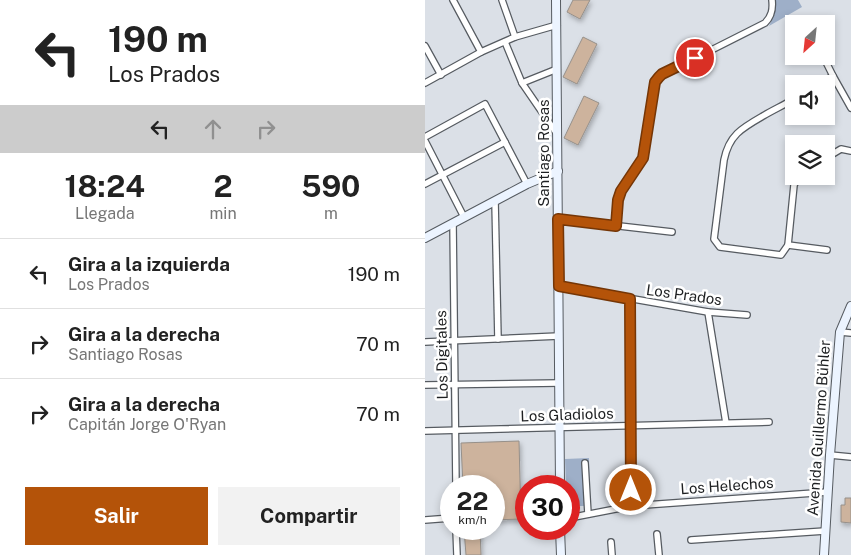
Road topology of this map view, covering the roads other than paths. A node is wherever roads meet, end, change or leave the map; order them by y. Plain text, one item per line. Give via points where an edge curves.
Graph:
1 (453, 0) edge
2 (502, 0) edge
3 (556, 0) edge
4 (772, 0) edge
5 (557, 25) junction
6 (515, 38) junction
7 (505, 42) junction
8 (425, 46) edge
9 (481, 52) junction
10 (557, 69) junction
11 (441, 75) junction
12 (835, 80) edge
13 (425, 83) edge
14 (522, 83) junction
15 (785, 104) edge
16 (851, 108) edge
17 (557, 134) junction
18 (425, 137) edge
19 (425, 141) edge
20 (505, 142) junction
21 (851, 151) edge
22 (835, 153) edge
23 (558, 171) junction
24 (443, 175) junction
25 (425, 184) edge
26 (527, 184) junction
27 (794, 185) edge
28 (495, 201) junction
29 (464, 217) junction
30 (558, 219) junction
31 (453, 223) junction
32 (616, 226) junction
33 (672, 232) dead end
34 (425, 238) edge
35 (788, 245) junction
36 (827, 250) dead end
37 (559, 286) junction
38 (630, 299) junction
39 (851, 306) edge
40 (708, 312) junction
41 (747, 315) dead end
42 (839, 332) junction
43 (851, 333) edge
44 (559, 336) junction
45 (498, 339) junction
46 (453, 341) junction
47 (425, 342) edge
48 (559, 383) junction
49 (455, 384) junction
50 (425, 385) edge
51 (769, 422) dead end
52 (726, 423) junction
53 (631, 426) junction
54 (560, 428) junction
55 (456, 431) junction
56 (425, 432) edge
57 (830, 455) junction
58 (851, 457) edge
59 (585, 463) dead end
60 (456, 475) edge
61 (560, 475) edge
62 (828, 492) junction
63 (631, 506) junction
64 (588, 514) junction
65 (580, 516) edge
66 (440, 519) edge
67 (425, 520) edge
68 (825, 531) junction
69 (657, 534) dead end
70 (457, 540) edge
71 (560, 540) edge
72 (691, 540) dead end
73 (611, 542) dead end
74 (457, 555) edge
75 (561, 555) edge
76 (612, 555) edge
77 (659, 555) edge
78 (824, 555) edge

1 - 9 street
2 - 6 street
3 - 5 street, Santiago Rosas
4 - 32 street via 772,13 765,23 657,79 643,158 621,191
5 - 6 street
5 - 10 street, Santiago Rosas
6 - 7 street
7 - 9 street
7 - 14 street
8 - 11 street
9 - 11 street
10 - 14 street
10 - 17 street, Santiago Rosas
11 - 13 street
12 - 16 street
14 - 17 street
15 - 35 street via 742,128 730,142 723,160 714,239 719,247 781,255
17 - 23 street, Santiago Rosas
18 - 20 street via 485,104
19 - 24 street
20 - 24 street
20 - 26 street
21 - 22 street via 841,149
23 - 26 street
23 - 30 street, Santiago Rosas
24 - 25 street
24 - 29 street
26 - 28 street
27 - 35 street
28 - 29 street
28 - 45 street
29 - 31 street
30 - 32 street
30 - 37 street, Santiago Rosas
31 - 34 street
31 - 46 street, Los Digitales
32 - 33 street
35 - 36 street
37 - 38 street, Los Prados
37 - 44 street, Santiago Rosas
38 - 40 street, Los Prados
38 - 53 street
39 - 42 street, Avenida Guillermo Bühler
40 - 41 street, Los Prados
40 - 52 street
42 - 43 street
42 - 57 street, Avenida Guillermo Bühler
44 - 45 street
44 - 48 street, Santiago Rosas
45 - 46 street
46 - 47 street
46 - 49 street, Los Digitales
48 - 49 street
48 - 54 street, Santiago Rosas
49 - 50 street
49 - 55 street, Los Digitales
51 - 52 street, Los Gladiolos
52 - 53 street, Los Gladiolos
53 - 54 street, Los Gladiolos
53 - 63 street
54 - 55 street, Los Gladiolos
54 - 61 street, Santiago Rosas
55 - 56 street, Los Gladiolos
55 - 60 street, Los Digitales
57 - 58 street
57 - 62 street, Avenida Guillermo Bühler
59 - 64 street
62 - 63 street, Los Helechos
62 - 68 street, Avenida Guillermo Bühler
63 - 64 street, Los Helechos
64 - 65 street, Los Helechos
66 - 67 street
68 - 72 street
68 - 78 street, Avenida Guillermo Bühler
69 - 77 street
70 - 74 street
71 - 75 street
73 - 76 street

